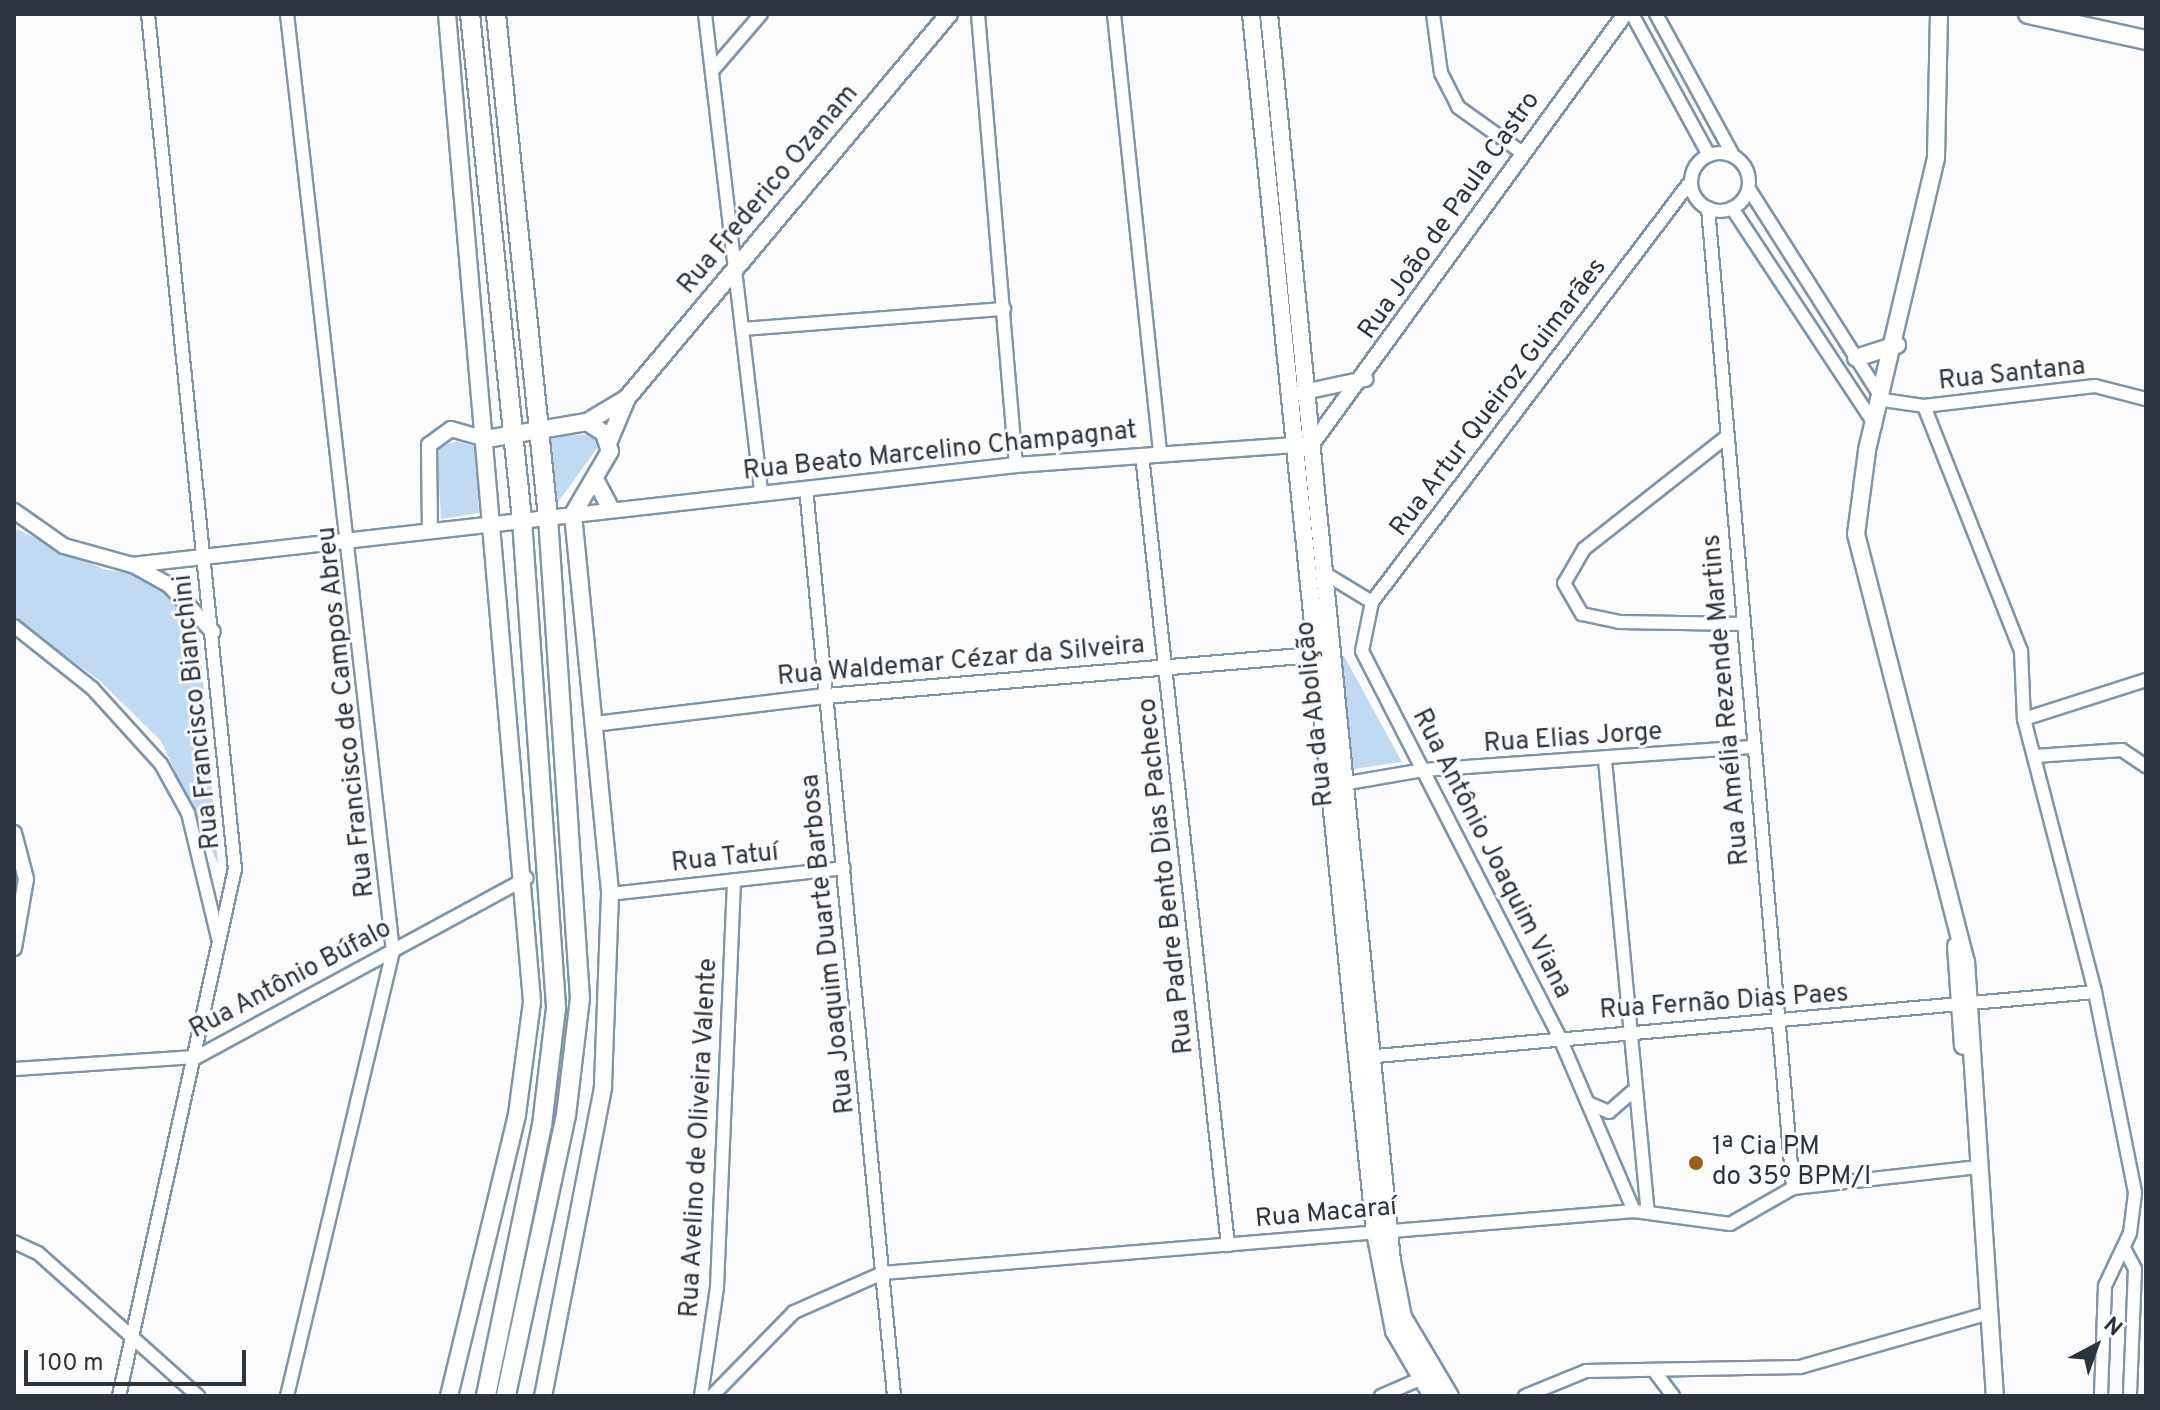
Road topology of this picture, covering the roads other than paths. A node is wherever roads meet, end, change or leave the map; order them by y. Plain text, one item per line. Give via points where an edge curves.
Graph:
1 (148, 14) edge
2 (287, 14) edge
3 (447, 14) edge
4 (470, 14) edge
5 (496, 14) edge
6 (705, 14) edge
7 (761, 14) edge
8 (949, 14) edge
9 (978, 14) edge
10 (1114, 14) edge
11 (1251, 14) edge
12 (1269, 14) edge
13 (1433, 14) edge
14 (1625, 14) edge
15 (1632, 14) edge
16 (1656, 14) edge
17 (1939, 14) edge
18 (2028, 14) edge
19 (2146, 40) edge
20 (712, 71) junction
21 (1521, 152) junction
22 (1709, 155) junction
23 (1733, 155) junction
24 (1691, 181) junction
25 (1749, 189) junction
26 (1708, 208) junction
27 (1732, 208) junction
28 (736, 262) junction
29 (1004, 309) junction
30 (742, 329) junction
31 (1897, 345) junction
32 (1856, 358) junction
33 (1365, 379) junction
34 (1307, 392) junction
35 (1289, 395) junction
36 (627, 398) junction
37 (2146, 399) edge
38 (1883, 400) junction
39 (1924, 406) junction
40 (587, 422) junction
41 (1875, 425) junction
42 (538, 433) junction
43 (1725, 438) junction
44 (486, 439) junction
45 (514, 440) junction
46 (609, 441) junction
47 (1312, 444) junction
48 (1294, 445) junction
49 (1160, 454) junction
50 (1142, 455) junction
51 (1016, 465) junction
52 (596, 481) junction
53 (806, 488) junction
54 (761, 493) junction
55 (611, 509) junction
56 (14, 511) edge
57 (573, 514) junction
58 (548, 517) junction
59 (522, 520) junction
60 (492, 523) junction
61 (430, 531) junction
62 (351, 540) junction
63 (205, 557) junction
64 (132, 565) junction
65 (1324, 573) junction
66 (1372, 602) junction
67 (1743, 624) junction
68 (14, 626) edge
69 (213, 632) junction
70 (1362, 651) joint
71 (1326, 654) junction
72 (1167, 669) junction
73 (2146, 680) edge
74 (826, 696) junction
75 (2024, 719) junction
76 (594, 724) junction
77 (1754, 747) junction
78 (2035, 756) junction
79 (1605, 760) junction
80 (2146, 766) edge
81 (1423, 770) junction
82 (1348, 783) junction
83 (14, 833) edge
84 (844, 868) junction
85 (526, 878) junction
86 (20, 880) edge
87 (734, 880) junction
88 (610, 894) junction
89 (14, 948) edge
90 (220, 949) junction
91 (393, 951) junction
92 (2095, 992) junction
93 (1964, 1008) junction
94 (1778, 1021) junction
95 (1628, 1032) junction
96 (1559, 1036) junction
97 (1375, 1056) junction
98 (197, 1057) junction
99 (1357, 1058) junction
100 (14, 1069) edge
101 (1632, 1092) junction
102 (1588, 1103) junction
103 (1976, 1167) junction
104 (1793, 1188) junction
105 (1641, 1211) junction
106 (2140, 1219) edge
107 (1382, 1231) junction
108 (14, 1242) edge
109 (1228, 1245) junction
110 (2125, 1250) junction
111 (883, 1273) junction
112 (1986, 1314) junction
113 (133, 1341) junction
114 (1655, 1372) junction
115 (1425, 1377) junction
116 (1443, 1395) edge
117 (119, 1396) edge
118 (198, 1396) edge
119 (287, 1396) edge
120 (449, 1396) edge
121 (486, 1396) edge
122 (506, 1396) edge
123 (543, 1396) edge
124 (701, 1396) edge
125 (712, 1396) edge
126 (894, 1396) edge
127 (1381, 1396) edge
128 (1525, 1396) edge
129 (1673, 1396) edge
130 (1995, 1396) edge
131 (2101, 1396) edge
132 (2130, 1396) edge

1 - 63 street, Rua Francisco Bianchini
2 - 62 street, Rua Francisco de Campos Abreu
3 - 44 main road
4 - 45 main road
5 - 42 main road
6 - 20 street
7 - 20 street
8 - 28 main road, Rua Frederico Ozanam
9 - 29 street
10 - 49 street
11 - 35 main road, Rua da Abolição
12 - 34 main road, Rua da Abolição
13 - 21 street via 1441,73 1458,107
14 - 21 street, Rua João de Paula Castro
15 - 22 street
16 - 23 street
17 - 31 main road via 1936,158
18 - 19 main road
20 - 28 street
21 - 33 street, Rua João de Paula Castro
22 - 23 street
22 - 24 street
23 - 25 street via 1745,167
24 - 26 street
24 - 66 street, Rua Artur Queiroz Guimarães
25 - 27 street
25 - 32 street
26 - 27 street
26 - 43 street, Rua Amélia Rezende Martins
27 - 41 street
28 - 30 street
28 - 36 main road, Rua Frederico Ozanam
29 - 30 street
29 - 51 street
30 - 54 street
31 - 32 main road
31 - 38 main road
32 - 38 street
33 - 34 street
33 - 47 street, Rua João de Paula Castro
34 - 35 street
34 - 47 main road, Rua da Abolição
35 - 48 main road, Rua da Abolição
36 - 40 main road, Rua Frederico Ozanam
36 - 46 main road, Rua Frederico Ozanam
37 - 39 street, Rua Santana via 2095,386
38 - 39 street, Rua Santana
38 - 41 main road
39 - 75 street via 2021,651
40 - 42 main road, Rua Frederico Ozanam
40 - 46 main road
41 - 93 main road via 1856,534 1959,937
42 - 45 main road, Rua Frederico Ozanam
42 - 58 main road
43 - 67 street, Rua Amélia Rezende Martins
43 - 67 street via 1584,549 1564,583 1568,601 1595,617
44 - 45 main road, Rua Frederico Ozanam
44 - 60 main road
44 - 61 street via 457,429 433,438
45 - 59 main road
46 - 52 main road, Rua Frederico Ozanam
47 - 48 street, Rua Beato Marcelino Champagnat
47 - 65 main road, Rua da Abolição
48 - 49 street, Rua Beato Marcelino Champagnat
48 - 71 main road, Rua da Abolição
49 - 50 street, Rua Beato Marcelino Champagnat
50 - 51 street, Rua Beato Marcelino Champagnat
50 - 72 street, Rua Padre Bento Dias Pacheco
51 - 53 street, Rua Beato Marcelino Champagnat
52 - 55 main road
52 - 57 main road, Rua Frederico Ozanam
53 - 54 street, Rua Beato Marcelino Champagnat
53 - 74 street, Rua Joaquim Duarte Barbosa
54 - 55 street, Rua Beato Marcelino Champagnat
55 - 57 street, Rua Beato Marcelino Champagnat
56 - 64 street via 64,546
57 - 58 street
57 - 76 main road
58 - 59 street
58 - 122 main road via 580,998 566,1115
59 - 60 street
59 - 121 main road via 556,1008 542,1125
60 - 61 street
60 - 85 main road
61 - 62 street
62 - 63 street
62 - 91 street, Rua Francisco de Campos Abreu
63 - 64 street
63 - 69 street, Rua Francisco Bianchini
64 - 69 street via 169,585
65 - 66 street
65 - 71 main road, Rua da Abolição
66 - 70 street, Rua Artur Queiroz Guimarães
67 - 77 street, Rua Amélia Rezende Martins
68 - 90 street via 111,706 161,764 195,834
69 - 90 street, Rua Francisco Bianchini via 235,839
70 - 81 street, Rua Antônio Joaquim Viana
71 - 72 street, Rua Waldemar Cézar da Silveira
71 - 82 main road, Rua da Abolição
71 - 99 main road, Rua da Abolição
72 - 74 street, Rua Waldemar Cézar da Silveira
72 - 109 street, Rua Padre Bento Dias Pacheco
73 - 75 street
74 - 76 street, Rua Waldemar Cézar da Silveira
74 - 84 street, Rua Joaquim Duarte Barbosa
75 - 78 street
76 - 88 main road
77 - 79 street, Rua Elias Jorge
77 - 94 street, Rua Amélia Rezende Martins
78 - 80 street via 2122,750
78 - 92 street
79 - 81 street, Rua Elias Jorge
79 - 95 street
81 - 82 street, Rua Elias Jorge
81 - 96 street, Rua Antônio Joaquim Viana
82 - 97 main road, Rua da Abolição
83 - 86 street
84 - 87 street, Rua Tatuí
84 - 111 street, Rua Joaquim Duarte Barbosa
85 - 91 street, Rua Antônio Búfalo
85 - 120 main road via 527,1061
86 - 89 street
87 - 88 street, Rua Tatuí
87 - 124 street, Rua Avelino de Oliveira Valente via 717,1287
88 - 123 main road via 603,1088
90 - 98 street, Rua Francisco Bianchini
91 - 98 street, Rua Antônio Búfalo
91 - 119 street, Rua Francisco de Campos Abreu
92 - 93 street, Rua Fernão Dias Paes
92 - 106 street
93 - 94 street, Rua Fernão Dias Paes
93 - 103 main road
94 - 95 street, Rua Fernão Dias Paes
94 - 104 street, Rua Amélia Rezende Martins
95 - 96 street, Rua Fernão Dias Paes
95 - 101 street
96 - 97 street, Rua Fernão Dias Paes
96 - 102 street, Rua Antônio Joaquim Viana
97 - 99 street, Rua Fernão Dias Paes
97 - 107 main road, Rua da Abolição
98 - 100 street, Rua Antônio Búfalo
98 - 113 street, Rua Francisco Bianchini
99 - 107 main road, Rua da Abolição
101 - 102 street via 1609,1112
101 - 105 street
102 - 105 street, Rua Antônio Joaquim Viana
103 - 104 street, Rua Macaraí
103 - 112 main road
104 - 105 street, Rua Macaraí via 1730,1224
105 - 107 street, Rua Macaraí
106 - 110 street
107 - 109 street, Rua Macaraí
107 - 115 main road, Rua da Abolição via 1386,1307
108 - 113 street via 38,1253
109 - 111 street, Rua Macaraí
110 - 131 street via 2105,1286
110 - 132 street via 2135,1269
111 - 125 street, Rua Macaraí via 794,1312
111 - 126 street, Rua Joaquim Duarte Barbosa
112 - 114 street via 1800,1367
112 - 130 main road
113 - 117 street, Rua Francisco Bianchini
113 - 118 street
114 - 128 street via 1586,1371
114 - 129 street
115 - 116 main road, Rua da Abolição
115 - 127 street

